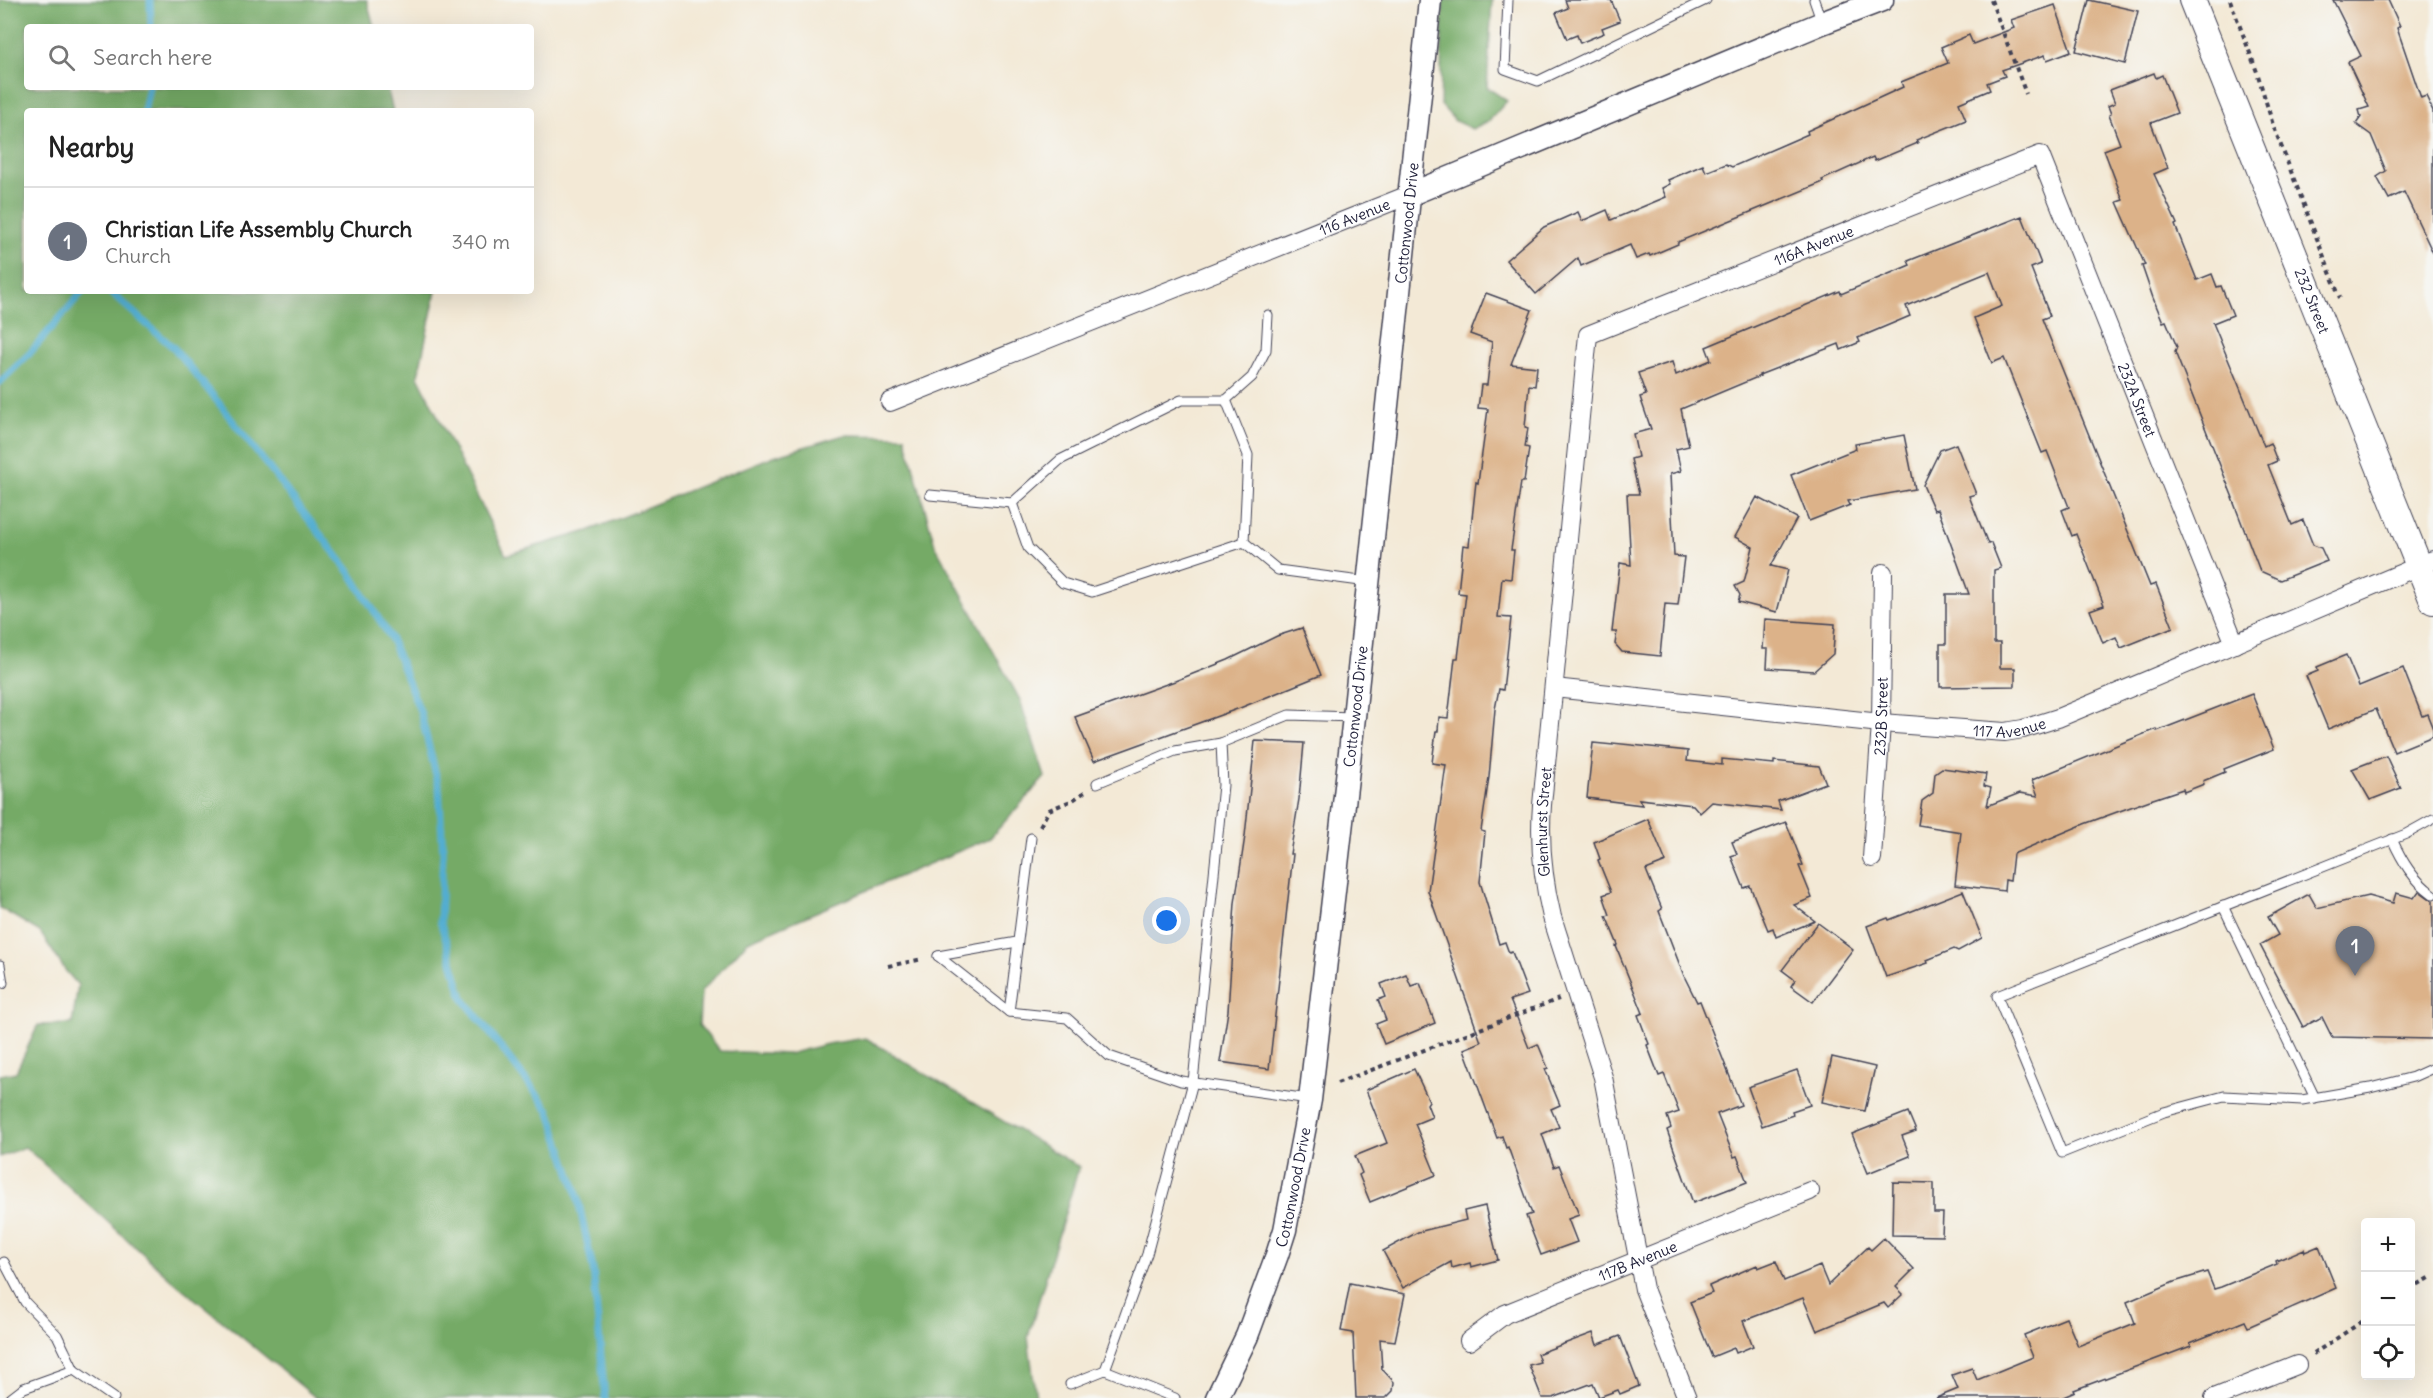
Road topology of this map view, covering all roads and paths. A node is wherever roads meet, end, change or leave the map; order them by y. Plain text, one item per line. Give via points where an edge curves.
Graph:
1 (1430, 0) edge
2 (1508, 0) edge
3 (1706, 0) edge
4 (1814, 0) edge
5 (1882, 0) edge
6 (1991, 0) edge
7 (2192, 0) edge
8 (2230, 0) edge
9 (1822, 23) junction
10 (2026, 94) dead end
11 (2040, 155) joint
12 (1411, 194) junction
13 (2343, 306) dead end
14 (1268, 315) dead end
15 (1588, 335) joint
16 (1226, 400) junction
17 (890, 402) dead end
18 (930, 495) dead end
19 (1012, 503) junction
20 (1244, 542) junction
21 (2426, 563) edge
22 (1883, 573) dead end
23 (1368, 582) junction
24 (2433, 601) edge
25 (2235, 644) junction
26 (1554, 688) junction
27 (1354, 717) junction
28 (1881, 723) junction
29 (1221, 743) junction
30 (1097, 783) joint
31 (2433, 819) edge
32 (1031, 838) joint
33 (2392, 839) junction
34 (1872, 858) dead end
35 (2433, 894) edge
36 (2223, 906) junction
37 (1017, 942) junction
38 (938, 956) junction
39 (0, 965) edge
40 (888, 966) dead end
41 (3, 983) dead end
42 (1576, 992) junction
43 (1009, 1012) junction
44 (2433, 1068) edge
45 (1193, 1082) junction
46 (1337, 1083) dead end
47 (2315, 1098) junction
48 (1310, 1100) junction
49 (1810, 1191) dead end
50 (1637, 1260) junction
51 (4, 1262) dead end
52 (2433, 1276) edge
53 (2415, 1286) edge
54 (2361, 1322) edge
55 (1469, 1341) dead end
56 (2297, 1365) joint
57 (74, 1370) junction
58 (1105, 1370) junction
59 (1070, 1384) dead end
60 (11, 1398) edge
61 (114, 1398) edge
62 (1175, 1398) edge
63 (1217, 1398) edge
64 (1687, 1398) edge
65 (2214, 1398) edge

1 - 12 street, Cottonwood Drive
2 - 3 lane via 1505,69 1538,81
4 - 9 lane
5 - 9 street, 116 Avenue
6 - 10 path
7 - 21 main road, 232 Street
8 - 13 path
9 - 12 street, 116 Avenue
11 - 15 street, 116A Avenue
11 - 25 street, 232A Street
12 - 17 street, 116 Avenue
12 - 23 street, Cottonwood Drive
14 - 16 lane via 1266,350 1252,377
15 - 26 street, Glenhurst Street
16 - 19 lane via 1181,400 1060,460
16 - 20 lane via 1248,455
18 - 19 lane
19 - 20 lane via 1028,548 1063,584 1092,592
20 - 23 lane via 1278,570
21 - 24 main road, 232 Street
21 - 25 street, 117 Avenue
22 - 28 street, 232B Street
23 - 27 street, Cottonwood Drive
25 - 28 street, 117 Avenue via 2023,729 1990,731
26 - 28 street, 117 Avenue
26 - 42 street, Glenhurst Street via 1541,845 1546,891
27 - 29 lane via 1289,715
27 - 48 street, Cottonwood Drive
28 - 34 street, 232B Street
29 - 30 lane via 1175,751
29 - 45 lane via 1223,785
30 - 32 path via 1073,800 1049,810
31 - 33 lane
32 - 37 lane
33 - 35 lane via 2419,884
33 - 36 lane
36 - 47 lane
36 - 47 lane via 1997,996 2062,1153 2164,1112 2224,1096
37 - 38 lane
37 - 43 lane
38 - 40 path
38 - 43 lane
39 - 41 lane
42 - 46 path
42 - 50 street, Glenhurst Street via 1603,1077
43 - 45 lane via 1067,1018 1108,1056
44 - 47 lane via 2370,1088
45 - 48 lane
45 - 58 lane via 1147,1254
48 - 63 street, Cottonwood Drive via 1285,1230 1251,1327
49 - 50 street, 117B Avenue
50 - 55 street, 117B Avenue via 1505,1314
50 - 64 street, Glenhurst Street via 1644,1289
51 - 57 lane via 25,1302 57,1335
52 - 53 path
54 - 56 path
56 - 65 street
57 - 60 lane via 24,1388
57 - 61 lane
58 - 59 lane
58 - 62 lane

